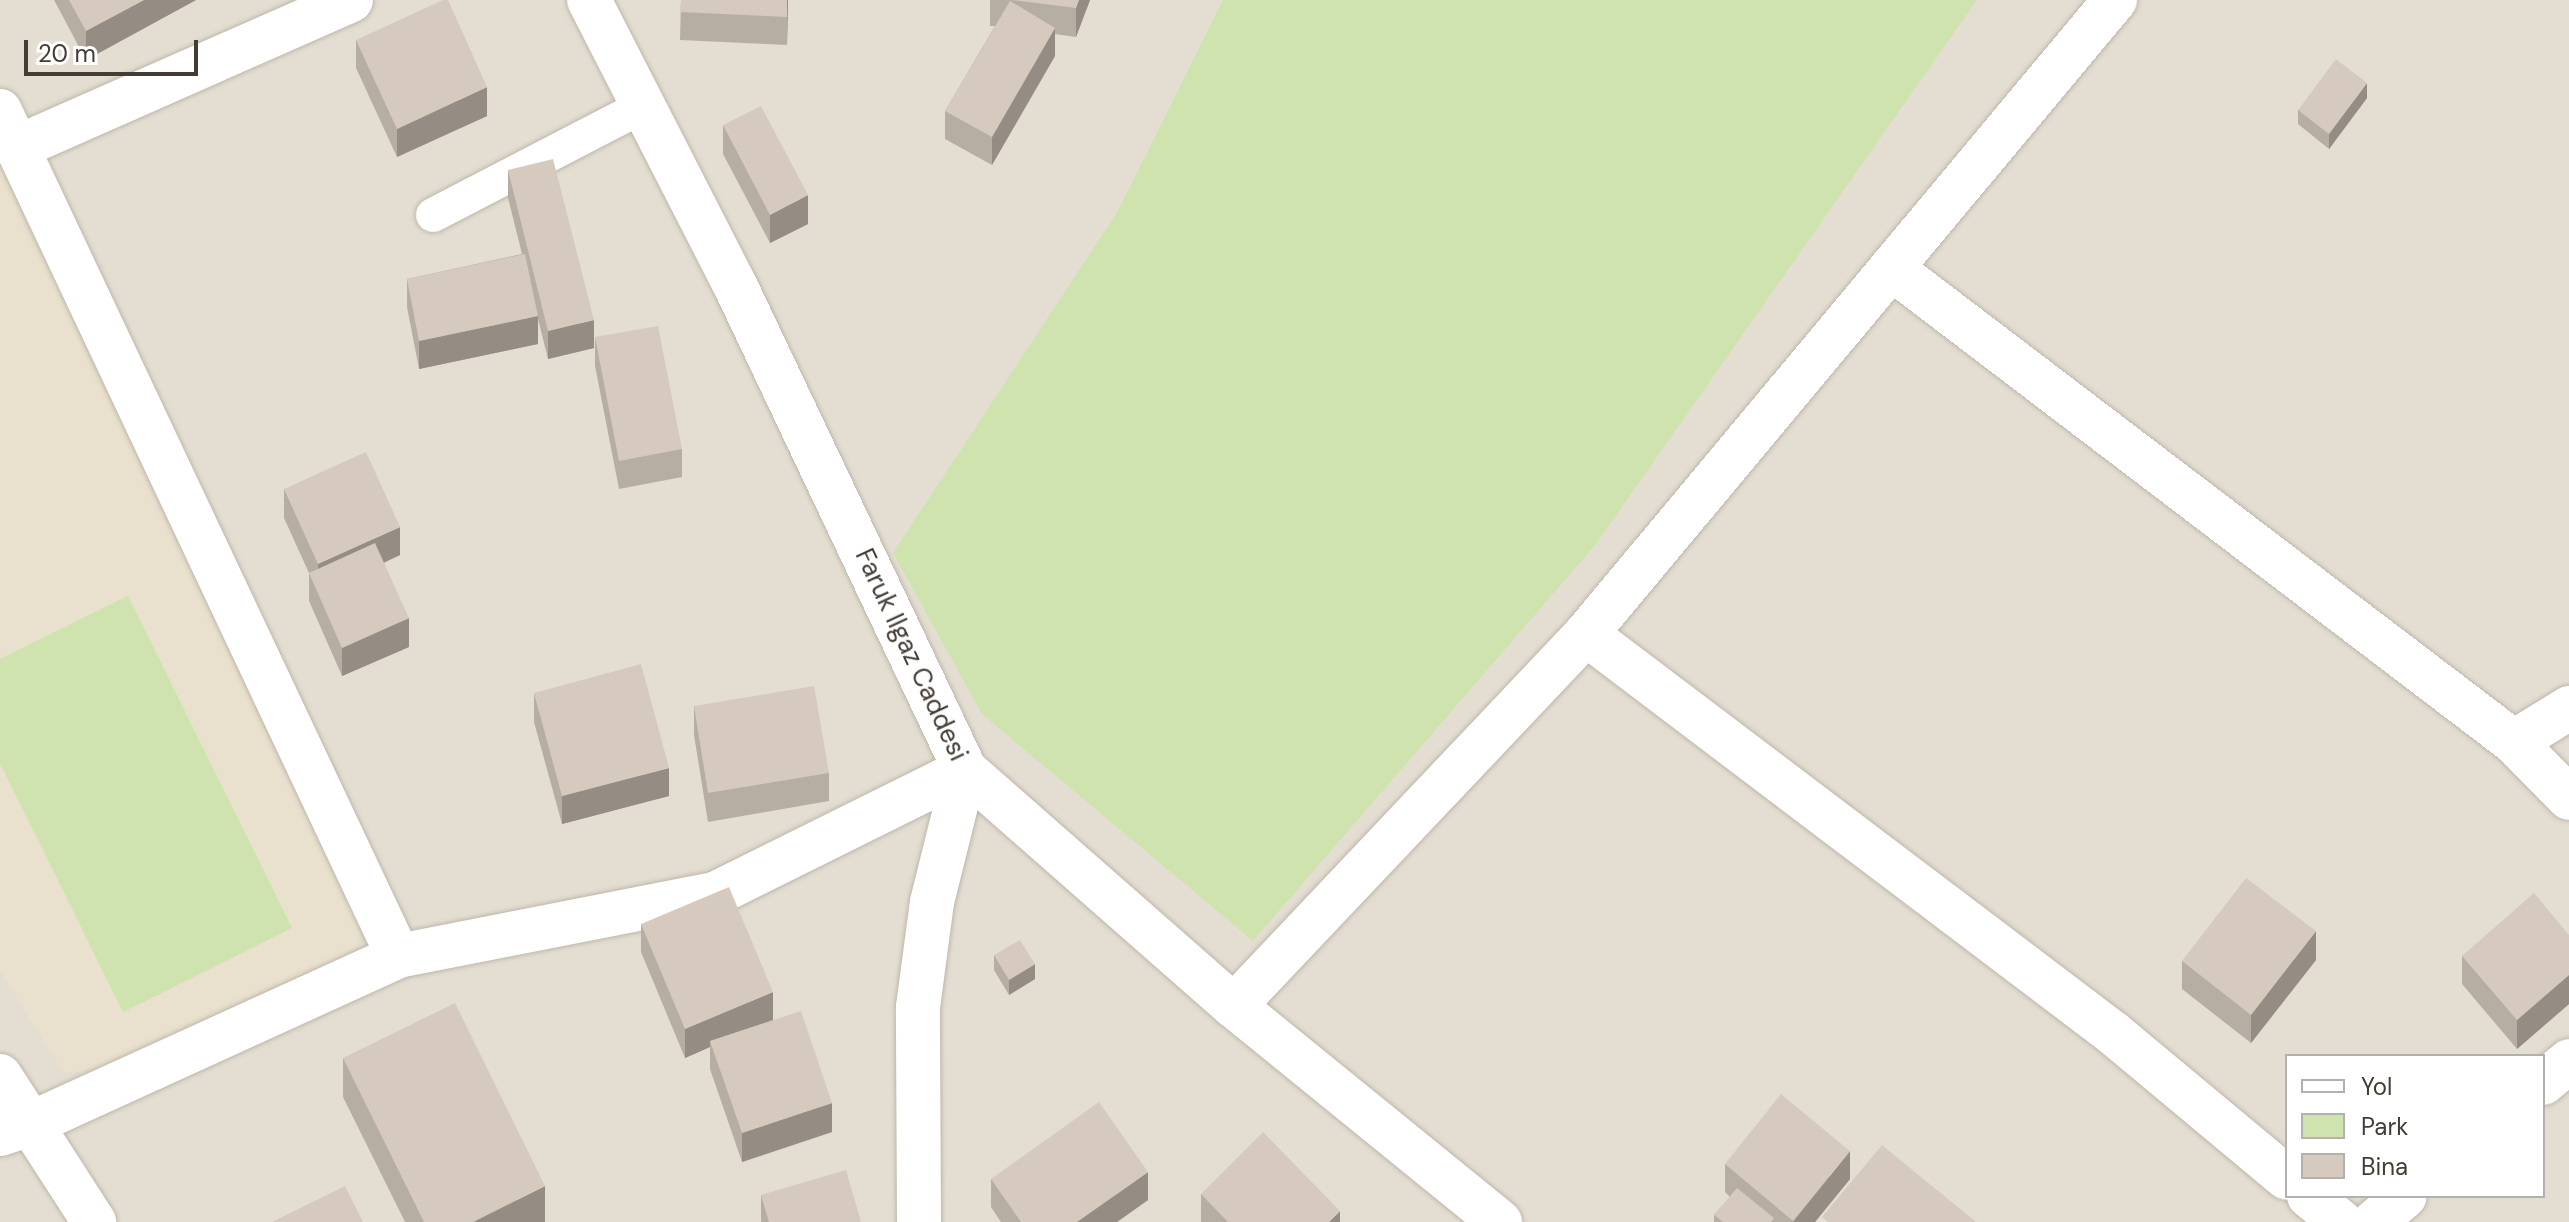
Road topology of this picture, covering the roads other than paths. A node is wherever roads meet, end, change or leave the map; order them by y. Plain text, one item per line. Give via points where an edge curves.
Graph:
1 (351, 0) edge
2 (589, 0) edge
3 (2115, 0) edge
4 (643, 106) junction
5 (8, 130) edge
6 (433, 215) dead end
7 (1891, 268) junction
8 (1586, 634) junction
9 (2569, 708) edge
10 (2514, 742) junction
11 (965, 770) junction
12 (2569, 798) edge
13 (398, 956) junction
14 (1234, 1006) junction
15 (2569, 1061) edge
16 (0, 1076) edge
17 (2545, 1081) edge
18 (15, 1129) edge
19 (2285, 1176) edge
20 (2311, 1198) edge
21 (2403, 1198) edge
22 (94, 1222) edge
23 (919, 1222) edge
24 (1500, 1222) edge
25 (2341, 1222) edge
26 (2374, 1222) edge

1 - 5 street
2 - 4 street, Faruk Ilgaz Caddesi
3 - 7 street
4 - 6 lane
4 - 11 street, Faruk Ilgaz Caddesi via 742,299
5 - 13 street
7 - 8 street
7 - 10 street
8 - 14 street
8 - 19 street via 2113,1033
9 - 10 street
10 - 12 street
11 - 13 street via 715,894
11 - 14 street, Faruk Ilgaz Caddesi
11 - 23 street via 932,902 918,1007
13 - 18 street
14 - 24 street, Faruk Ilgaz Caddesi
15 - 17 street
16 - 18 street
18 - 22 street
20 - 25 street
21 - 26 street

